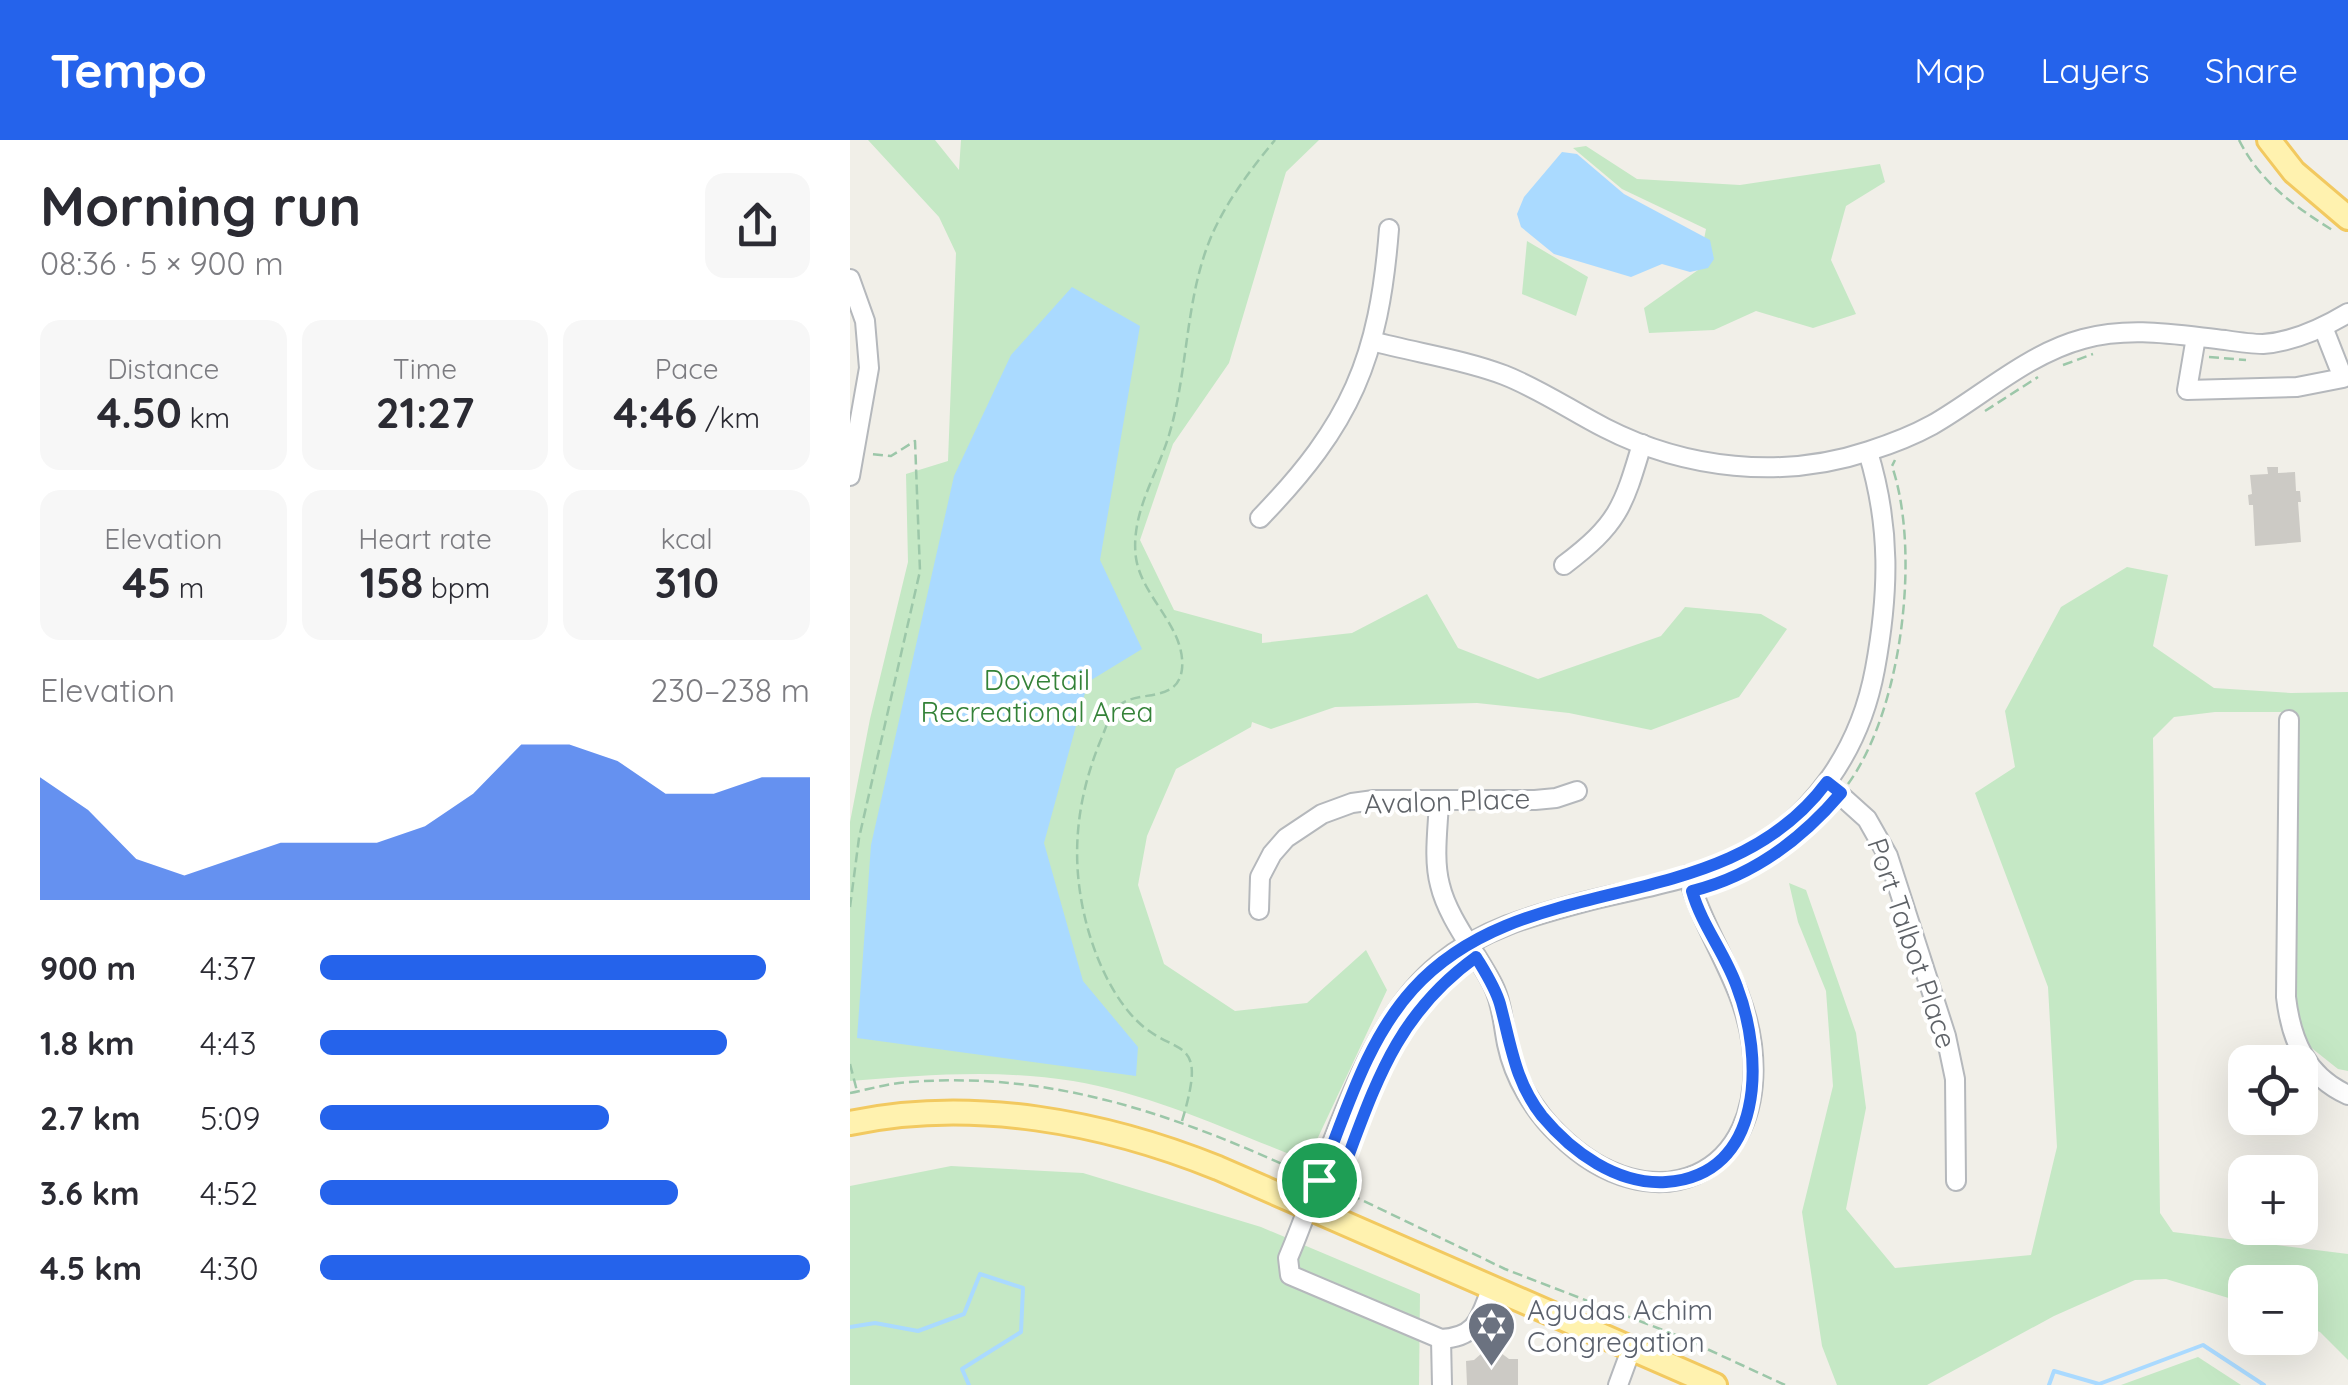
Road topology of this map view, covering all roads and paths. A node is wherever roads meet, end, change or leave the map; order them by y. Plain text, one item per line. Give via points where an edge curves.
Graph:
1 (1275, 140) edge
2 (2240, 140) edge
3 (2269, 140) edge
4 (2348, 218) edge
5 (1388, 229) dead end
6 (2348, 240) edge
7 (850, 279) edge
8 (2348, 314) edge
9 (2323, 327) junction
10 (1372, 341) junction
11 (2194, 346) junction
12 (2100, 352) dead end
13 (2249, 360) dead end
14 (2054, 368) dead end
15 (2040, 376) dead end
16 (2343, 378) junction
17 (2348, 397) edge
18 (1976, 417) dead end
19 (1642, 444) junction
20 (855, 452) junction
21 (1868, 452) junction
22 (1903, 456) dead end
23 (850, 476) edge
24 (1260, 518) dead end
25 (1564, 565) dead end
26 (2289, 720) dead end
27 (1834, 788) junction
28 (1577, 791) dead end
29 (1439, 802) junction
30 (1799, 836) dead end
31 (1688, 876) junction
32 (850, 907) edge
33 (1259, 910) dead end
34 (1468, 943) junction
35 (1389, 1056) dead end
36 (850, 1064) edge
37 (857, 1092) junction
38 (850, 1093) edge
39 (2348, 1095) edge
40 (1182, 1122) junction
41 (850, 1123) edge
42 (1956, 1181) dead end
43 (1328, 1184) junction
44 (1309, 1209) junction
45 (1492, 1287) junction
46 (1441, 1339) junction
47 (1632, 1347) junction
48 (1442, 1385) edge
49 (1618, 1385) edge
50 (1716, 1385) edge
51 (1785, 1385) edge

1 - 40 path via 1209,242 1168,438 1140,510 1136,556 1178,641 1180,678 1165,692 1128,700 1112,714 1079,818 1078,874 1092,943 1130,1014 1186,1052 1194,1077
2 - 6 path via 2276,191
3 - 4 main road via 2294,172
5 - 10 street
7 - 20 street via 869,344
8 - 9 street
9 - 11 street via 2261,344
9 - 16 street
10 - 19 street via 1500,374
10 - 24 street via 1325,443
11 - 13 path
11 - 16 street via 2187,390 2297,387
11 - 21 street via 2160,332 2082,339 2036,359 1932,425
12 - 14 path
15 - 18 path
16 - 17 street
19 - 21 street via 1736,466 1808,465
19 - 25 street via 1620,512
20 - 23 street
20 - 32 path via 891,456 914,441 921,542 914,606 859,838
21 - 27 street via 1885,520 1880,642 1864,714
22 - 27 path via 1892,466 1905,558 1892,676 1874,738
26 - 39 street via 2288,1020 2314,1071
27 - 30 path
27 - 31 street via 1759,846
27 - 42 street, Port Talbot Place via 1866,819 1888,856 1946,1036 1955,1078
28 - 29 street, Avalon Place via 1546,799
29 - 33 street, Avalon Place via 1363,801 1303,824 1262,870
29 - 34 street via 1438,881
31 - 34 street via 1529,916
31 - 34 street via 1701,918 1738,989 1753,1078 1741,1133 1721,1158 1691,1177 1636,1180 1591,1160 1558,1134 1517,1074 1493,986
34 - 43 street via 1414,988 1384,1028
35 - 43 path
36 - 37 path
37 - 38 path
37 - 40 path via 908,1082 1037,1086 1108,1098
40 - 43 path
41 - 44 main road via 966,1114 1095,1128 1178,1152
43 - 44 street
43 - 51 path via 1505,1269 1681,1336
44 - 45 main road
44 - 46 street via 1288,1258 1290,1274
45 - 46 street via 1476,1325 1467,1334
45 - 47 main road
46 - 48 street
47 - 49 street
47 - 50 main road

